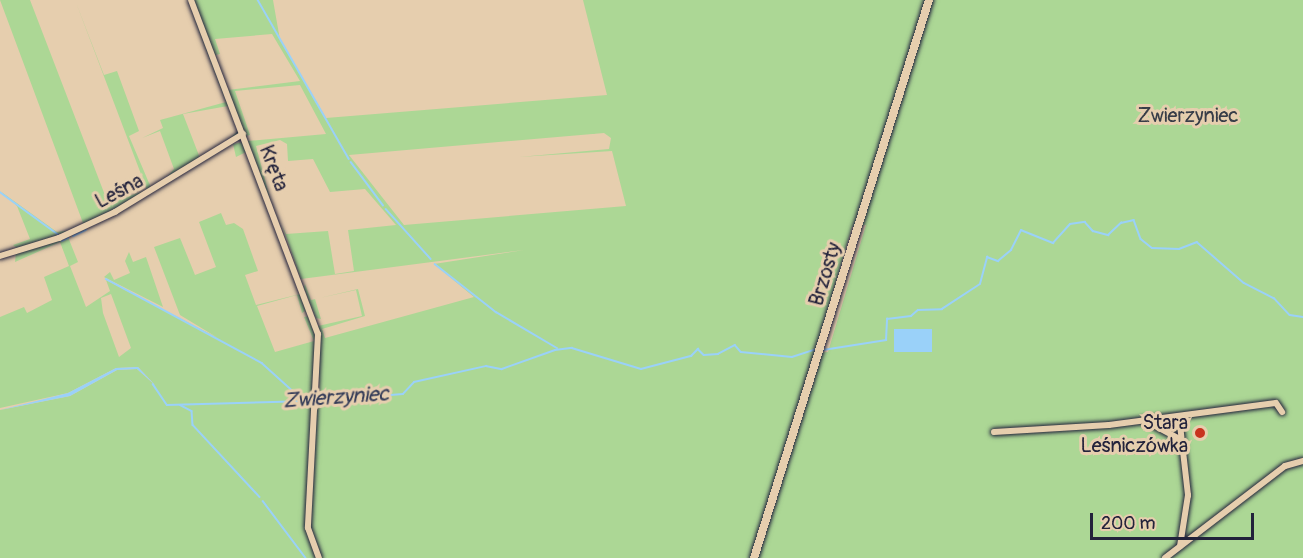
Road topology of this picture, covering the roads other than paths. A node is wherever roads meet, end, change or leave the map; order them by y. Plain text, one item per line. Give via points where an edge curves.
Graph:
1 (191, 0) edge
2 (929, 0) edge
3 (243, 134) junction
4 (0, 256) edge
5 (1282, 412) dead end
6 (1179, 416) junction
7 (1146, 421) junction
8 (994, 432) dead end
9 (1181, 440) junction
10 (1303, 461) edge
11 (1179, 547) junction
12 (319, 558) edge
13 (754, 558) edge
14 (1165, 558) edge

1 - 3 street, Kręta
2 - 13 street, Brzosty
3 - 4 street, Leśna via 115,212 59,238
3 - 12 street, Kręta via 311,312 320,349 308,528
5 - 6 street via 1276,403
6 - 7 street
6 - 9 street
7 - 8 street
7 - 9 street
9 - 11 street via 1188,495
10 - 11 street via 1285,465
11 - 14 street

